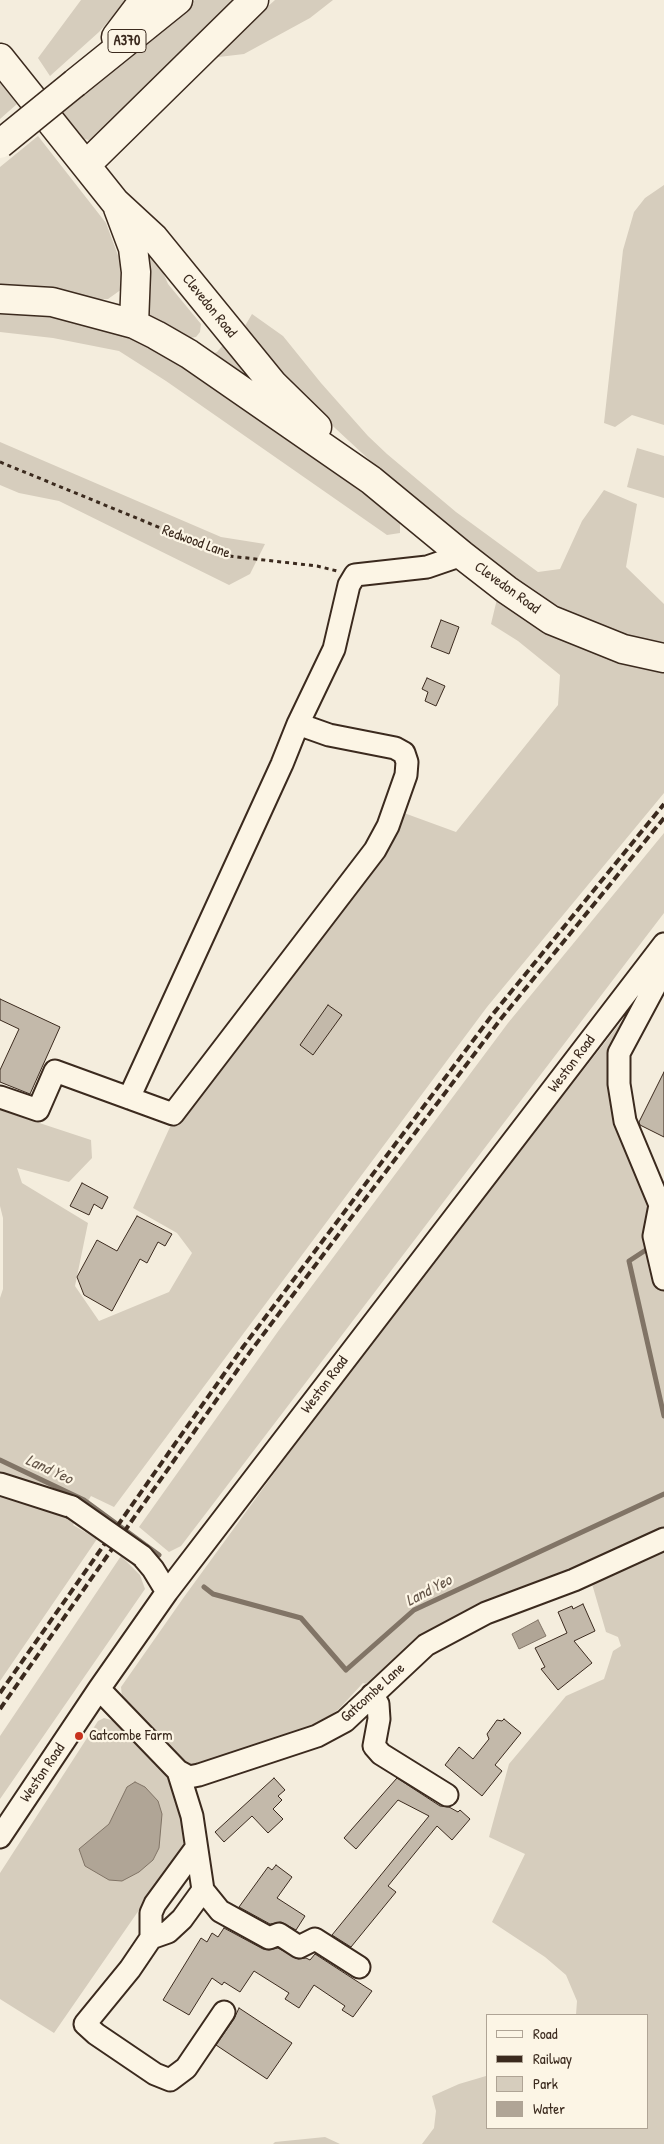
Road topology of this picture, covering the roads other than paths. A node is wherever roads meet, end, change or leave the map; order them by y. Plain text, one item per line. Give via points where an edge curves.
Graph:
1 (144, 0) edge
2 (178, 0) edge
3 (254, 0) edge
4 (0, 58) edge
5 (75, 83) junction
6 (0, 144) edge
7 (86, 165) junction
8 (115, 202) junction
9 (154, 238) junction
10 (0, 299) edge
11 (134, 324) junction
12 (189, 354) junction
13 (371, 480) junction
14 (462, 555) junction
15 (664, 658) edge
16 (298, 724) junction
17 (664, 944) edge
18 (664, 968) edge
19 (0, 1097) edge
20 (129, 1098) junction
21 (664, 1279) edge
22 (0, 1484) edge
23 (664, 1539) edge
24 (167, 1592) junction
25 (99, 1689) junction
26 (372, 1696) junction
27 (178, 1771) junction
28 (447, 1795) dead end
29 (0, 1837) edge
30 (196, 1848) junction
31 (203, 1890) junction
32 (150, 1938) junction
33 (359, 1967) dead end
34 (224, 2012) dead end

1 - 5 main road
2 - 5 main road, A370
3 - 7 main road
4 - 7 main road, Clevedon Road
5 - 6 main road, A370, bridge
7 - 8 main road, Clevedon Road
8 - 9 main road, Clevedon Road
8 - 11 main road, Clevedon Road via 132,248 136,272
9 - 12 main road, Clevedon Road via 175,282 211,329 211,340
9 - 13 main road, Clevedon Road via 273,384
10 - 11 main road via 52,302
11 - 12 main road, Clevedon Road
12 - 13 main road, Clevedon Road
13 - 14 main road, Clevedon Road
14 - 15 main road, Clevedon Road via 551,620 623,649
14 - 16 street via 427,567 355,575 349,585 334,649
16 - 20 street
16 - 20 street via 329,735 396,748 404,754 406,775 388,826 375,850 173,1114
17 - 24 street, Weston Road
18 - 21 street via 619,1052 619,1084 625,1121 660,1204 656,1243
19 - 20 street via 38,1110 55,1071
22 - 24 street, bridge via 72,1507 142,1556
23 - 26 street, Gatcombe Lane via 574,1580 486,1613 426,1644
24 - 25 street, Weston Road
25 - 27 street
25 - 29 street, Weston Road
26 - 27 street, Gatcombe Lane via 345,1720 317,1736 199,1775 189,1777
26 - 28 street via 378,1704 379,1719 374,1746 381,1754
27 - 30 street via 192,1816
30 - 31 street
30 - 32 street via 155,1904 151,1913
31 - 32 street via 168,1932
31 - 33 street via 220,1911 269,1938 279,1934 299,1947 315,1939
32 - 34 street via 130,1969 85,2024 155,2074 170,2080 186,2068

